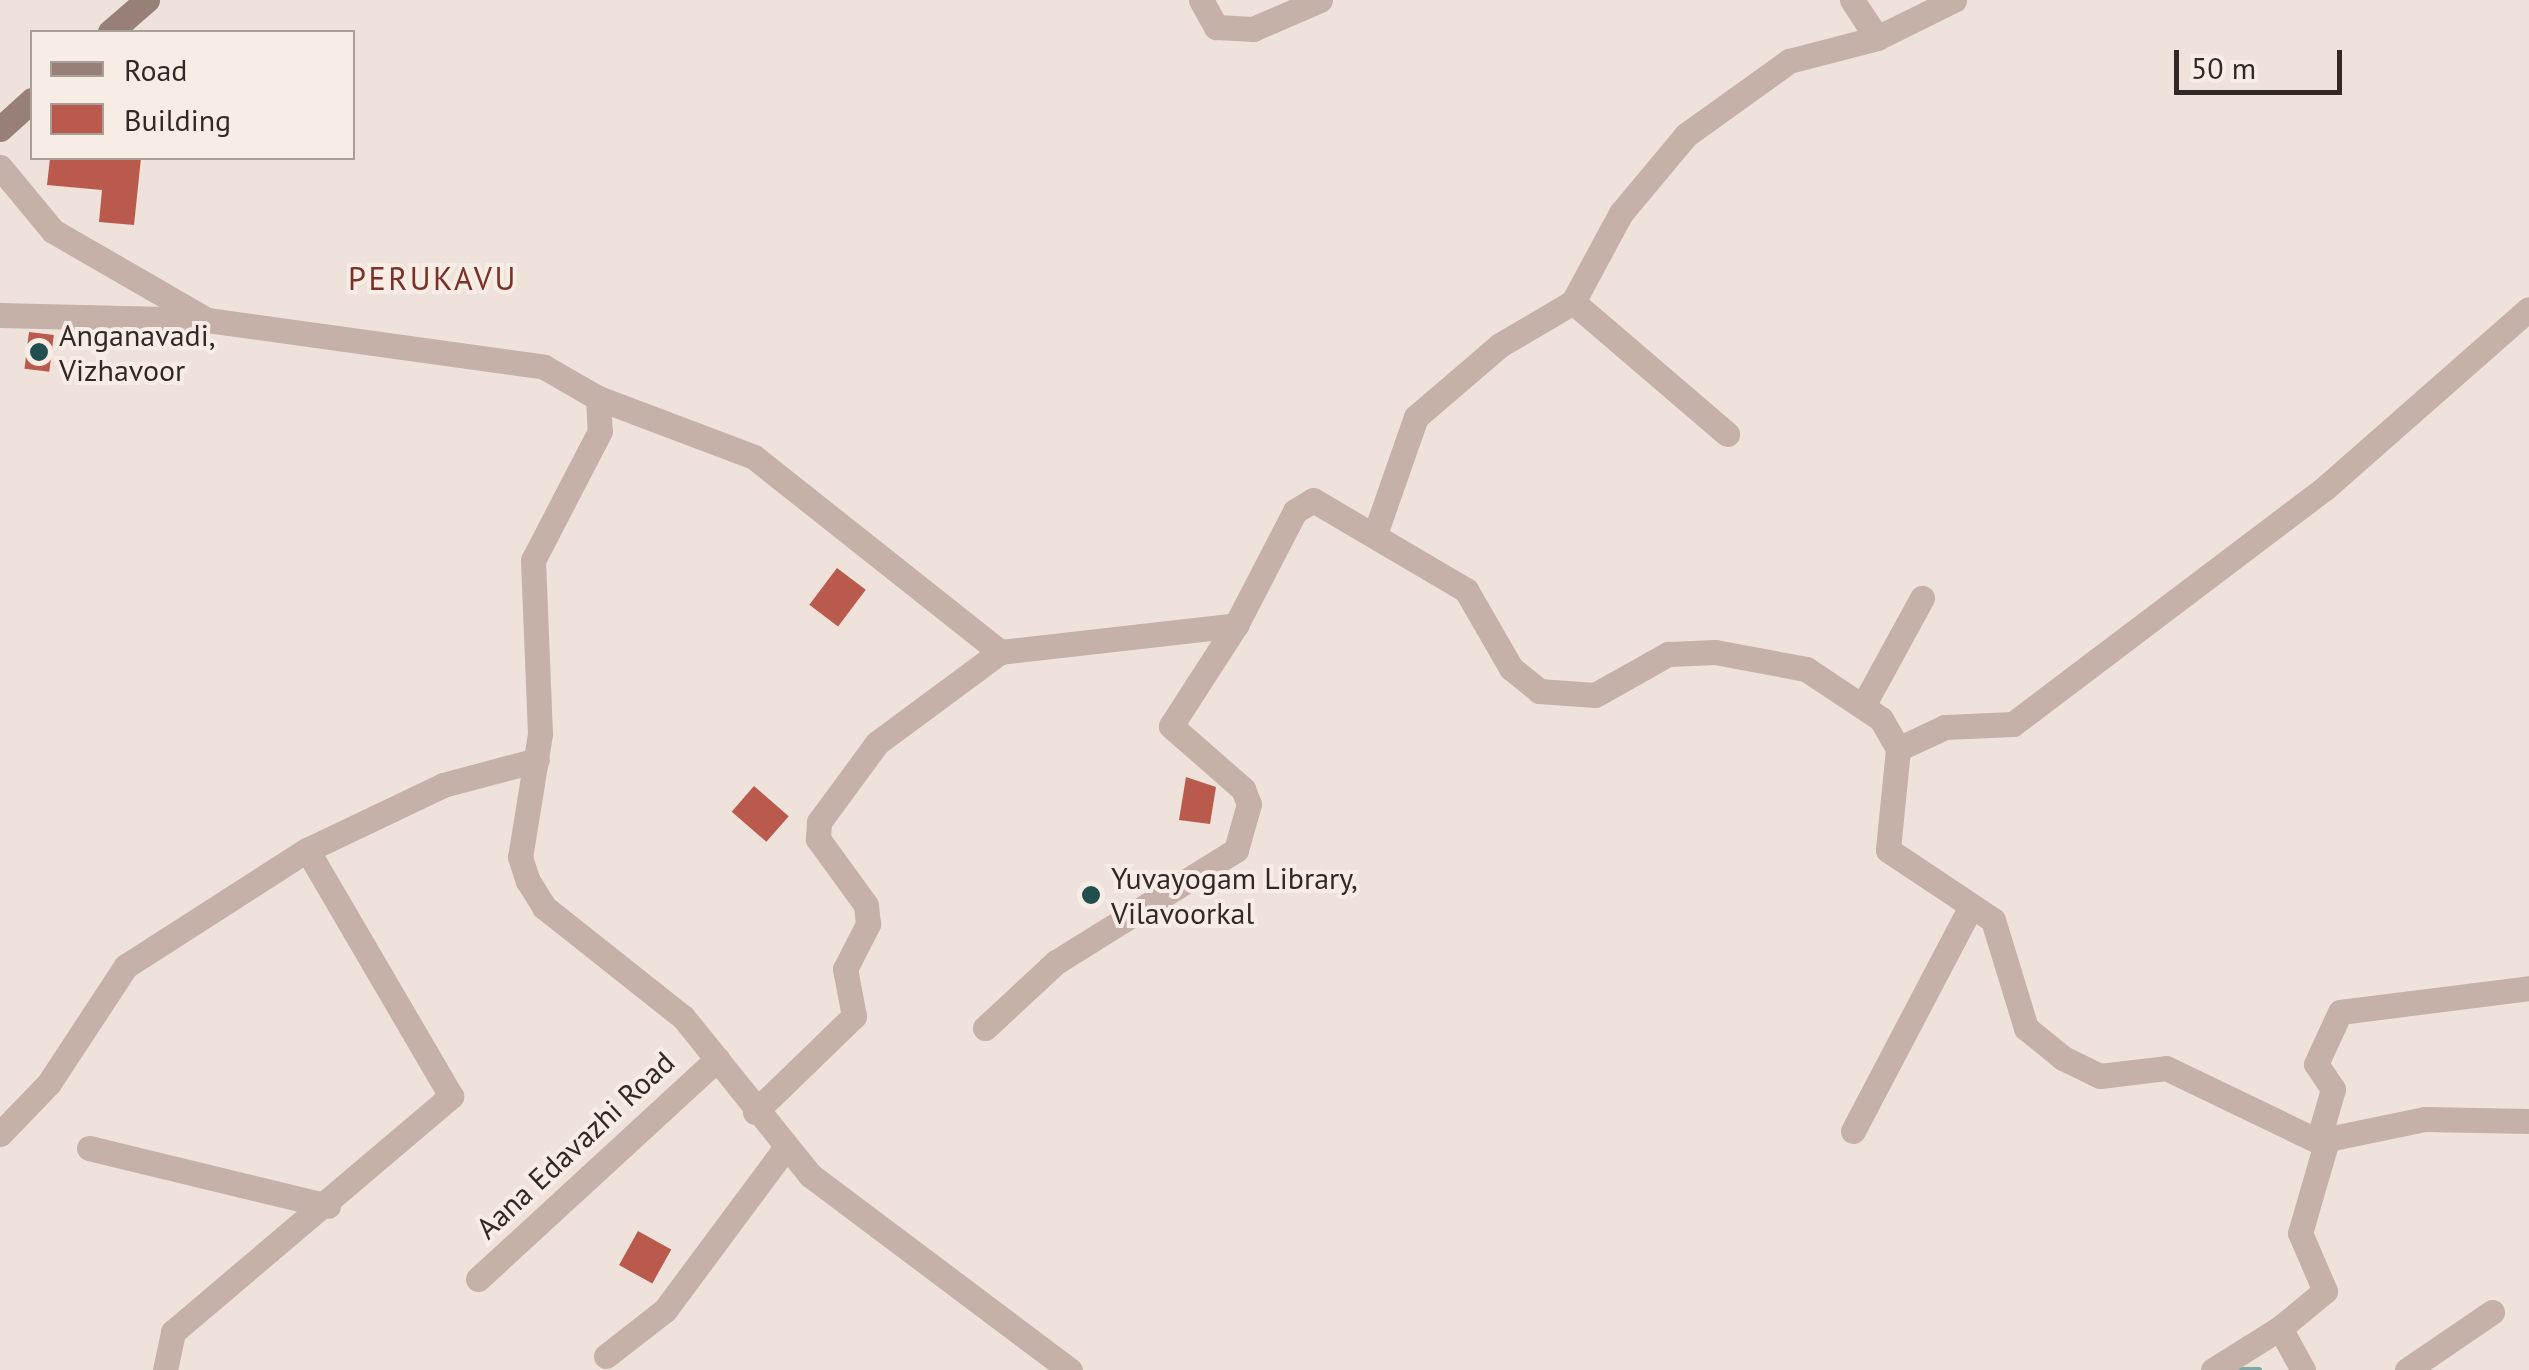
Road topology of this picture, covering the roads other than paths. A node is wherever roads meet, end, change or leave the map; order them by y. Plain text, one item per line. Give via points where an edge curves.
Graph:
1 (148, 0) edge
2 (1202, 0) edge
3 (1320, 0) edge
4 (1852, 0) edge
5 (1954, 0) edge
6 (112, 30) edge
7 (1877, 38) junction
8 (30, 102) edge
9 (0, 129) edge
10 (0, 167) edge
11 (1573, 302) junction
12 (2529, 309) edge
13 (0, 315) edge
14 (207, 320) junction
15 (598, 398) junction
16 (1726, 434) dead end
17 (1375, 534) junction
18 (1922, 598) dead end
19 (1236, 626) junction
20 (1000, 652) junction
21 (1864, 704) junction
22 (1898, 748) junction
23 (536, 760) junction
24 (306, 850) junction
25 (1971, 906) junction
26 (2529, 988) edge
27 (985, 1028) dead end
28 (717, 1059) junction
29 (755, 1112) junction
30 (2529, 1121) edge
31 (1853, 1131) dead end
32 (0, 1134) edge
33 (2322, 1141) junction
34 (89, 1148) dead end
35 (784, 1150) junction
36 (328, 1206) junction
37 (478, 1279) dead end
38 (2492, 1312) dead end
39 (2280, 1328) junction
40 (606, 1356) dead end
41 (2409, 1369) edge
42 (165, 1370) edge
43 (1070, 1370) edge
44 (2213, 1370) edge
45 (2303, 1370) edge

1 - 6 main road
2 - 3 street via 1216,26 1253,30
4 - 7 street
5 - 7 street
7 - 11 street via 1789,60 1686,135 1622,213
8 - 9 main road
10 - 14 street via 53,231
11 - 16 street
11 - 17 street via 1500,345 1416,418
12 - 22 street via 2325,488 2013,724 1945,728
13 - 14 street
14 - 15 street via 544,368
15 - 20 street via 754,457
15 - 23 street via 600,431 534,560
17 - 19 street via 1303,502
17 - 21 street via 1466,590 1511,668 1539,691 1594,695 1668,654 1715,652 1806,669
18 - 21 street
19 - 20 street
19 - 27 street via 1171,726 1243,789 1249,804 1236,850 1056,962
20 - 29 street via 907,714 825,808 818,839 866,905 868,924 846,968 854,1016
21 - 22 street
22 - 25 street via 1888,850
23 - 24 street via 443,785
23 - 28 street via 520,857 528,882 544,906 646,983
24 - 32 street via 126,966 49,1083
24 - 36 street via 451,1096
25 - 31 street
25 - 33 street via 2003,936 2026,1028 2063,1058 2100,1076 2166,1068
26 - 33 street via 2340,1012 2316,1064 2333,1090
28 - 29 street
28 - 37 street, Aana Edavazhi Road
29 - 35 street
30 - 33 street via 2425,1119
33 - 39 street via 2300,1233 2326,1290
34 - 36 street
35 - 40 street via 665,1310
35 - 43 street
36 - 42 street via 173,1332
38 - 41 street
39 - 44 street
39 - 45 street

